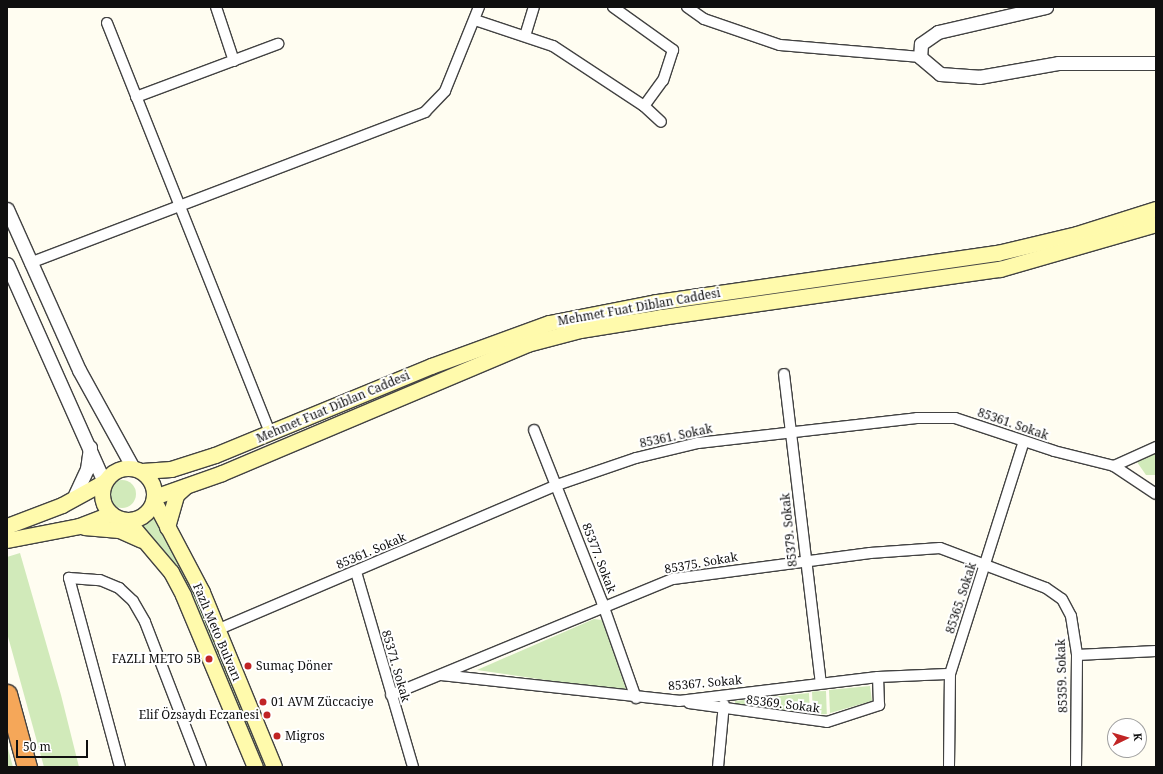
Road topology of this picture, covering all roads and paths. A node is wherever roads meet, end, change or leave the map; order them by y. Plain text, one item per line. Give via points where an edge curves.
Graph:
1 (216, 7) edge
2 (479, 7) edge
3 (534, 7) edge
4 (613, 7) edge
5 (687, 7) edge
6 (1046, 7) edge
7 (475, 20) junction
8 (107, 23) dead end
9 (525, 36) junction
10 (278, 44) dead end
11 (920, 57) junction
12 (234, 61) junction
13 (1156, 63) edge
14 (136, 97) junction
15 (644, 106) junction
16 (661, 122) dead end
17 (179, 203) junction
18 (7, 209) edge
19 (1156, 209) edge
20 (1156, 224) edge
21 (30, 263) junction
22 (7, 264) edge
23 (784, 374) dead end
24 (534, 430) dead end
25 (792, 432) junction
26 (270, 433) junction
27 (1024, 441) junction
28 (90, 447) junction
29 (1156, 447) edge
30 (1114, 466) junction
31 (138, 470) junction
32 (104, 482) junction
33 (187, 485) junction
34 (557, 485) junction
35 (1153, 488) edge
36 (154, 499) junction
37 (73, 500) junction
38 (111, 514) junction
39 (127, 520) junction
40 (7, 526) edge
41 (79, 526) junction
42 (167, 527) junction
43 (7, 540) edge
44 (146, 542) junction
45 (806, 562) junction
46 (985, 566) junction
47 (356, 572) junction
48 (603, 607) junction
49 (217, 630) junction
50 (1156, 651) edge
51 (1077, 655) junction
52 (439, 674) junction
53 (950, 674) junction
54 (878, 677) junction
55 (821, 683) junction
56 (7, 694) edge
57 (391, 695) junction
58 (724, 696) junction
59 (636, 698) junction
60 (679, 701) junction
61 (723, 710) junction
62 (27, 767) edge
63 (120, 767) edge
64 (202, 767) edge
65 (254, 767) edge
66 (274, 767) edge
67 (413, 767) edge
68 (718, 767) edge
69 (949, 767) edge
70 (1076, 767) edge

1 - 12 street
2 - 7 street
3 - 9 street
4 - 15 street via 673,50 663,80
5 - 11 street via 704,19 780,45
6 - 11 street via 938,32 921,44
7 - 9 street
7 - 17 street via 445,91 425,112
8 - 14 street
9 - 15 street via 553,46
10 - 12 street
11 - 13 street via 940,74 979,77 1058,63
12 - 14 street
14 - 17 street
15 - 16 street
17 - 21 street
17 - 26 street
18 - 21 street
19 - 26 main road, Mehmet Fuat Diblan Caddesi via 1077,234 997,253 656,302 549,323 431,366
20 - 33 main road, Mehmet Fuat Diblan Caddesi via 1000,269 580,330 527,344
21 - 31 street via 79,370
22 - 28 street
23 - 25 street, 85379. Sokak
24 - 34 street, 85377. Sokak
25 - 27 street, 85361. Sokak via 955,418
25 - 34 street, 85361. Sokak via 698,443 636,458
25 - 45 street, 85379. Sokak
26 - 31 main road, Mehmet Fuat Diblan Caddesi via 171,469
27 - 30 street, 85361. Sokak
27 - 46 street, 85365. Sokak
28 - 32 street
28 - 37 street via 87,468
29 - 30 street
30 - 35 street, 85361. Sokak
31 - 32 main road via 116,470
31 - 36 main road via 153,484
32 - 37 main road
32 - 38 main road via 103,500
33 - 36 main road, Mehmet Fuat Diblan Caddesi
33 - 42 main road via 176,495
34 - 47 street, 85361. Sokak
34 - 48 street, 85377. Sokak
36 - 39 main road via 144,515
36 - 42 main road, Fazlı Meto Bulvarı
37 - 40 main road
38 - 39 main road
38 - 41 main road
39 - 44 main road, Fazlı Meto Bulvarı
41 - 43 main road
41 - 44 main road via 119,530
42 - 49 main road, Fazlı Meto Bulvarı
44 - 65 main road, Fazlı Meto Bulvarı via 171,572 183,595
45 - 46 street, 85375. Sokak via 940,548
45 - 48 street, 85375. Sokak via 673,579
45 - 55 street, 85379. Sokak
46 - 51 street, 85359. Sokak via 1046,588 1062,599 1071,616
46 - 53 street, 85365. Sokak
47 - 49 street, 85361. Sokak
47 - 57 street, 85371. Sokak
48 - 52 street, 85375. Sokak
48 - 59 street, 85377. Sokak
49 - 66 main road, Fazlı Meto Bulvarı
50 - 51 street
51 - 70 street, 85359. Sokak
52 - 57 street, 85375. Sokak
52 - 59 street, 85367. Sokak
53 - 54 street, 85367. Sokak
53 - 69 street, 85365. Sokak
54 - 55 street, 85367. Sokak
54 - 61 street, 85369. Sokak via 879,705 827,722
55 - 58 street, 85367. Sokak
56 - 62 highway
57 - 67 street, 85371. Sokak
58 - 60 street, 85367. Sokak
58 - 61 street
59 - 60 street, 85367. Sokak
60 - 61 street, 85369. Sokak
61 - 68 street
63 - 64 street via 69,578 100,580 119,588 133,601 145,622

